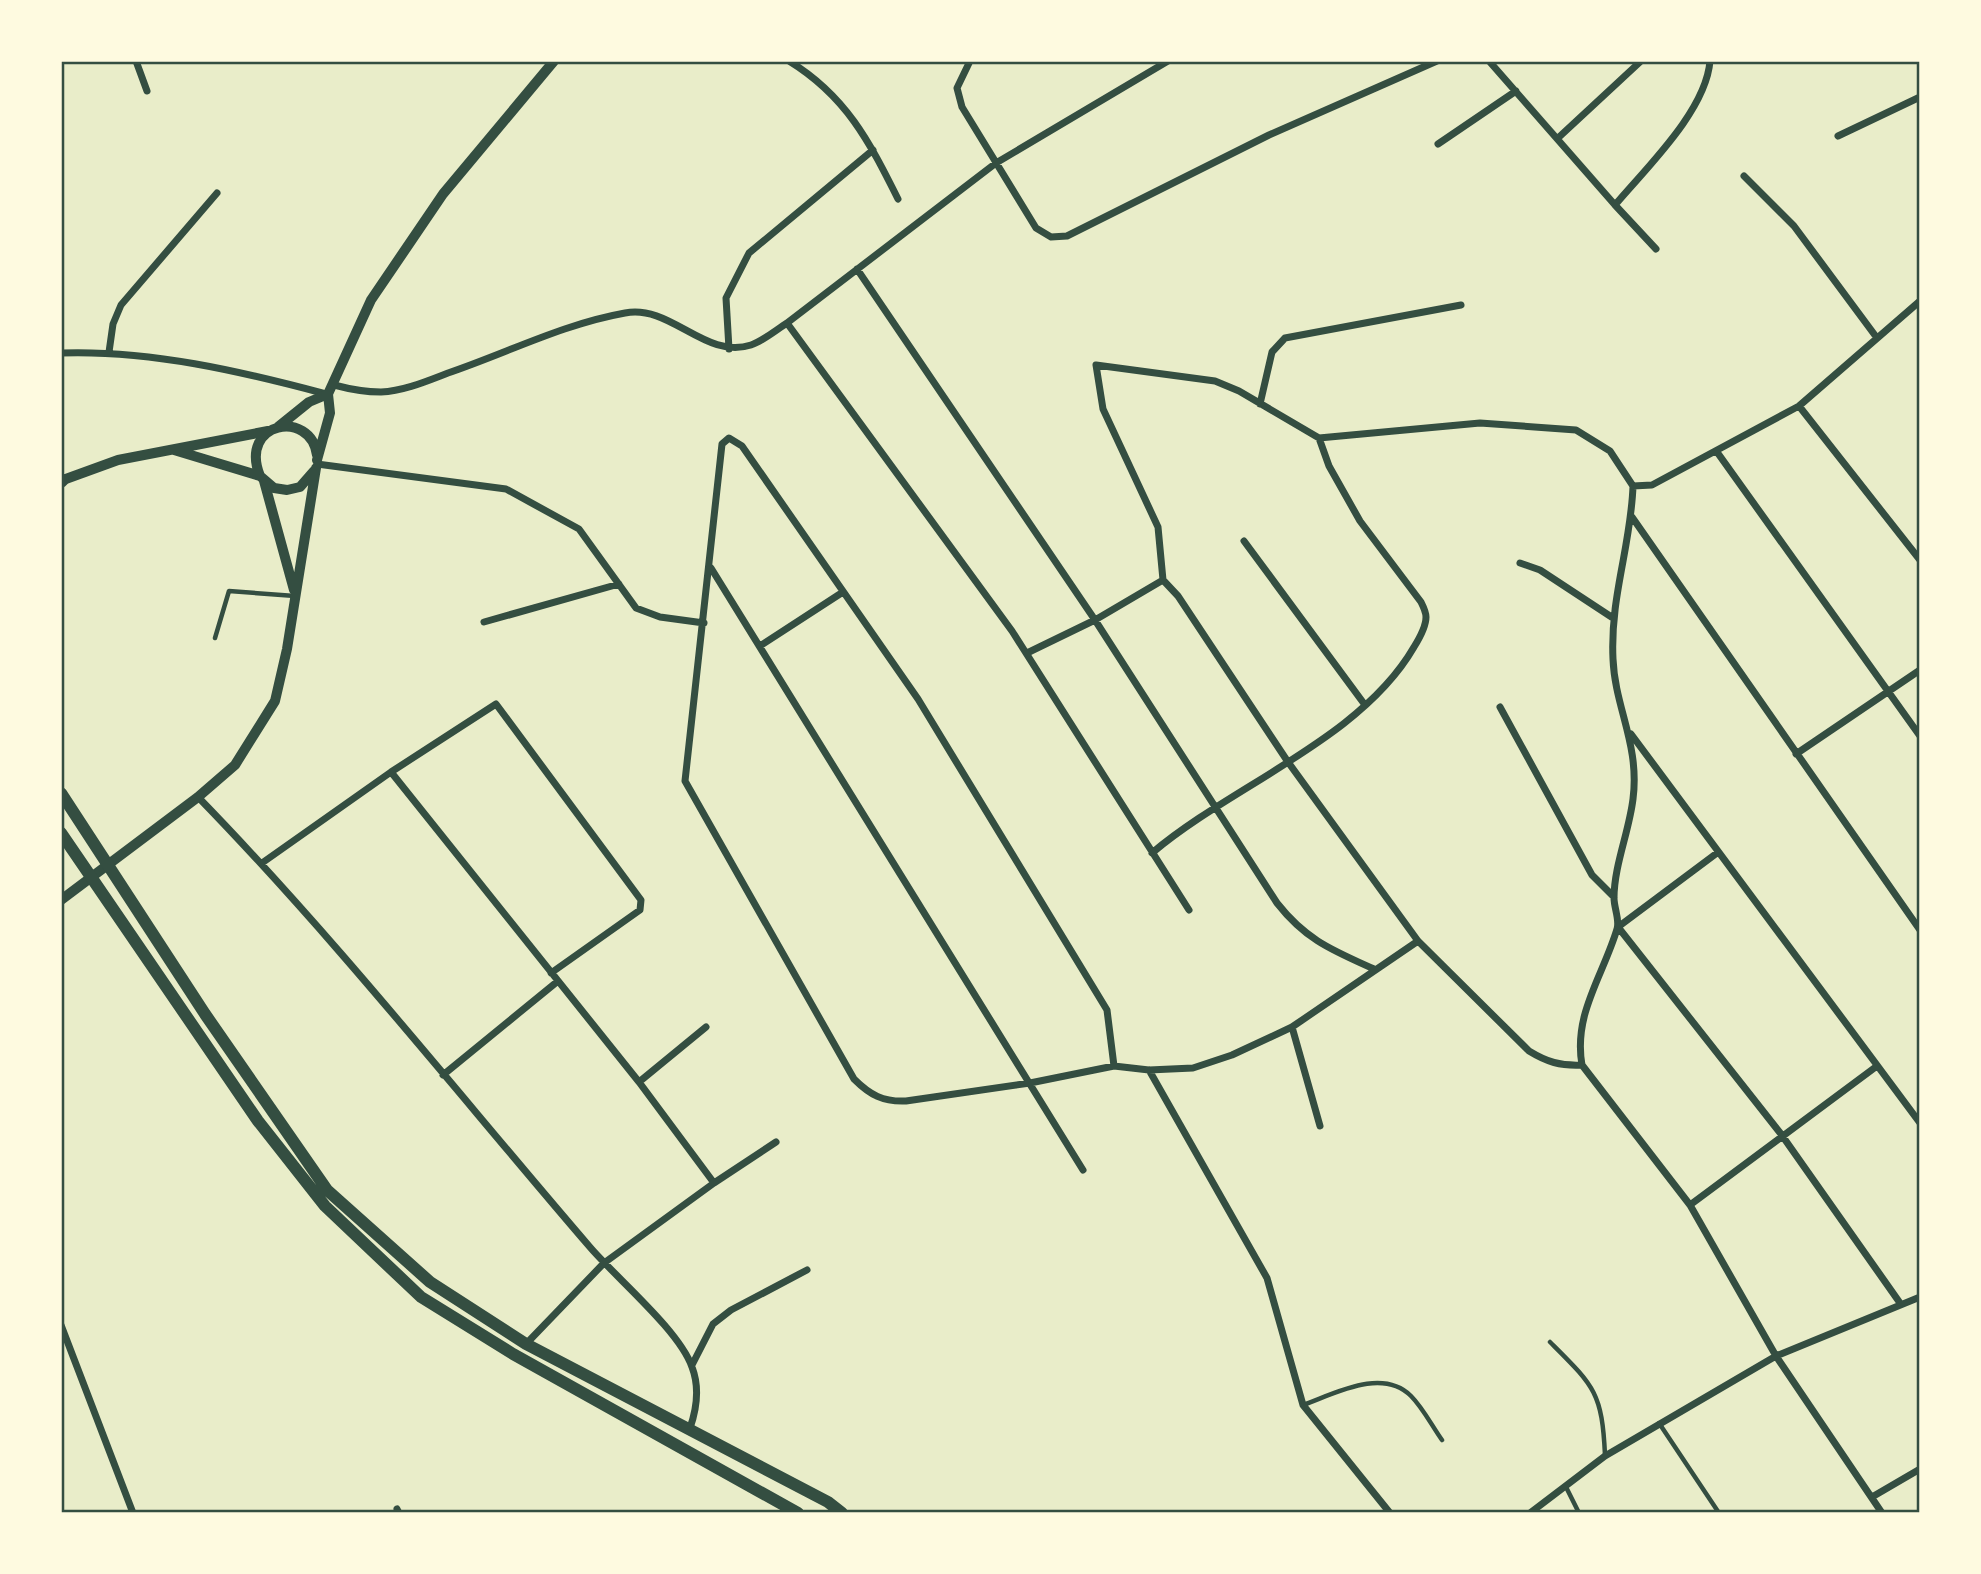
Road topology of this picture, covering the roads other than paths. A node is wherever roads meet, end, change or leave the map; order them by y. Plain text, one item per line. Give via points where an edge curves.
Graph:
1 (136, 61) edge
2 (554, 61) edge
3 (789, 61) edge
4 (970, 61) edge
5 (1168, 61) edge
6 (1437, 61) edge
7 (1489, 61) edge
8 (1641, 61) edge
9 (1710, 61) edge
10 (147, 91) dead end
11 (1516, 91) junction
12 (1920, 97) edge
13 (1838, 136) dead end
14 (1558, 138) junction
15 (1438, 144) dead end
16 (873, 150) junction
17 (996, 163) junction
18 (1744, 176) dead end
19 (217, 193) dead end
20 (898, 198) dead end
21 (1615, 205) junction
22 (1656, 249) dead end
23 (857, 269) junction
24 (1920, 301) edge
25 (1461, 306) dead end
26 (787, 323) junction
27 (1877, 338) junction
28 (729, 349) junction
29 (109, 352) junction
30 (61, 353) edge
31 (331, 390) junction
32 (1261, 404) junction
33 (1799, 406) junction
34 (273, 429) junction
35 (1320, 438) junction
36 (174, 450) junction
37 (1717, 452) junction
38 (317, 464) junction
39 (262, 479) junction
40 (62, 481) edge
41 (1633, 486) junction
42 (1632, 517) junction
43 (1244, 541) dead end
44 (1920, 561) edge
45 (1520, 563) dead end
46 (711, 568) junction
47 (1163, 580) junction
48 (620, 584) junction
49 (843, 592) junction
50 (296, 596) junction
51 (1613, 618) junction
52 (1095, 620) junction
53 (484, 622) dead end
54 (704, 623) junction
55 (215, 638) dead end
56 (760, 646) junction
57 (1027, 653) junction
58 (1920, 670) edge
59 (1889, 691) junction
60 (1365, 705) junction
61 (1500, 707) dead end
62 (1629, 731) junction
63 (1920, 736) edge
64 (1796, 754) junction
65 (1287, 762) junction
66 (391, 772) junction
67 (61, 793) edge
68 (198, 797) junction
69 (1214, 808) junction
70 (61, 833) edge
71 (1152, 853) junction
72 (1717, 853) junction
73 (262, 863) junction
74 (1614, 897) junction
75 (61, 900) edge
76 (1189, 910) dead end
77 (1618, 927) junction
78 (1920, 930) edge
79 (1418, 941) junction
80 (1374, 969) junction
81 (551, 973) junction
82 (558, 981) junction
83 (706, 1027) dead end
84 (1292, 1027) junction
85 (1582, 1065) junction
86 (1114, 1066) junction
87 (1877, 1066) junction
88 (1149, 1070) junction
89 (443, 1075) junction
90 (639, 1082) junction
91 (1030, 1083) junction
92 (1920, 1123) edge
93 (1320, 1126) dead end
94 (1781, 1134) junction
95 (776, 1142) dead end
96 (1083, 1170) dead end
97 (714, 1183) junction
98 (1690, 1205) junction
99 (604, 1263) junction
100 (807, 1270) dead end
101 (1920, 1297) edge
102 (1900, 1303) junction
103 (61, 1325) edge
104 (64, 1338) edge
105 (1550, 1342) dead end
106 (526, 1344) junction
107 (1776, 1356) junction
108 (692, 1365) junction
109 (1303, 1405) junction
110 (1658, 1423) junction
111 (690, 1429) junction
112 (1442, 1440) dead end
113 (1605, 1455) junction
114 (1920, 1469) edge
115 (1566, 1487) junction
116 (1872, 1497) junction
117 (133, 1513) edge
118 (798, 1513) edge
119 (842, 1513) edge
120 (1390, 1513) edge
121 (1530, 1513) edge
122 (1579, 1513) edge
123 (1718, 1513) edge
124 (1882, 1513) edge

1 - 10 street
2 - 31 street via 443,194 371,300
3 - 16 street via 824,84 861,127
4 - 17 street via 957,88 962,107
5 - 17 street
6 - 17 street via 1269,135 1067,236 1051,237 1036,228
7 - 11 street
8 - 14 street
9 - 21 street via 1709,75 1675,135
11 - 14 street
11 - 15 street
12 - 13 street
14 - 21 street
16 - 20 street
16 - 28 street via 748,253 726,298
17 - 23 street
18 - 27 street via 1794,226
19 - 29 street via 121,305
21 - 22 street
23 - 26 street
23 - 52 street
24 - 27 street
25 - 32 street via 1285,338 1272,352
26 - 28 street via 752,345
26 - 57 street
27 - 33 street
28 - 31 street via 654,315 629,312 574,324 410,386 383,392
29 - 30 street
29 - 31 street
31 - 34 street
31 - 38 street
32 - 35 street
32 - 47 street via 1215,381 1096,365 1103,409 1158,527
33 - 37 street
33 - 44 street
34 - 36 street
34 - 38 street via 290,426 310,438
34 - 39 street via 257,444 254,461
35 - 41 street via 1480,423 1576,430 1610,451
35 - 60 street via 1329,466 1360,521 1422,602 1426,617 1399,671
36 - 39 street
36 - 40 street via 118,460
37 - 41 street via 1651,485
37 - 59 street
38 - 39 street via 300,486 287,490
38 - 48 street via 506,489 579,529
38 - 50 street
39 - 50 street
41 - 42 street
42 - 51 street
42 - 64 street
43 - 60 street
45 - 51 street via 1540,570
46 - 49 street via 722,444 729,438 742,446
46 - 54 street
46 - 56 street
47 - 52 street
47 - 65 street
48 - 53 street
48 - 54 street via 636,608 660,617
49 - 56 street
49 - 86 street via 918,699 1107,1010
50 - 55 lane via 229,590
50 - 68 street via 275,701 235,765
51 - 62 street via 1613,662
52 - 57 street
52 - 69 street
54 - 91 street via 685,781 854,1079 869,1094 890,1102
56 - 91 street
57 - 71 street
58 - 59 street
59 - 63 street
59 - 64 street
60 - 65 street
61 - 74 street via 1592,875
62 - 72 street
62 - 74 street via 1635,768 1633,801
64 - 78 street
65 - 69 street
65 - 79 street
66 - 73 street
66 - 81 street
66 - 81 street via 492,704 500,707 641,900 640,910
67 - 106 main road via 327,1190 430,1282
68 - 73 street
68 - 75 street
69 - 71 street
69 - 80 street via 1294,925 1315,942
70 - 118 main road via 258,1121 325,1206 421,1297 513,1354
71 - 76 street
72 - 77 street
72 - 87 street
73 - 89 street
74 - 77 street
77 - 85 street via 1595,981 1578,1041
77 - 94 street
79 - 80 street
79 - 85 street via 1529,1051 1546,1062
80 - 84 street
81 - 82 street
82 - 89 street
82 - 90 street
83 - 90 street
84 - 88 street via 1193,1068
84 - 93 street
85 - 98 street
86 - 88 street
86 - 91 street
87 - 92 street
87 - 94 street
88 - 109 street via 1267,1278
89 - 99 street
90 - 97 street
91 - 96 street
94 - 98 street
94 - 102 street
95 - 97 street
97 - 99 street
98 - 107 street
99 - 106 street
99 - 108 street via 665,1327
100 - 108 street via 713,1324
101 - 102 street
102 - 107 street
103 - 104 street
104 - 117 street
105 - 113 lane via 1590,1382 1604,1418
106 - 111 main road
107 - 110 street
107 - 116 street
108 - 111 street via 698,1405
109 - 112 lane via 1360,1385 1386,1384 1411,1396
109 - 120 street
110 - 113 street
110 - 123 lane
111 - 119 main road
113 - 115 street
114 - 116 street
115 - 121 street
115 - 122 lane
116 - 124 street

